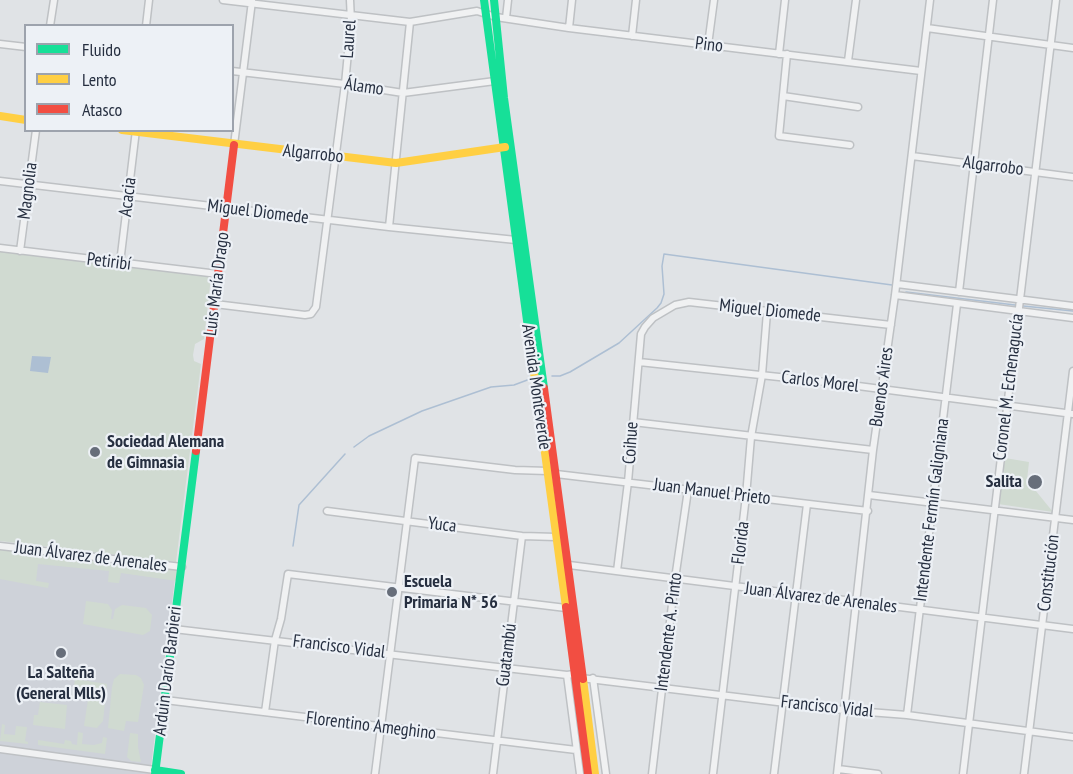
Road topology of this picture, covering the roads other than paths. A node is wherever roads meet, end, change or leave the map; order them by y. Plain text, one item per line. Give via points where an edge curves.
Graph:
1 (54, 0) edge
2 (149, 0) edge
3 (223, 0) edge
4 (350, 0) edge
5 (484, 0) edge
6 (494, 0) edge
7 (508, 0) edge
8 (572, 0) edge
9 (636, 0) edge
10 (714, 0) edge
11 (785, 0) edge
12 (856, 0) edge
13 (930, 0) edge
14 (993, 0) edge
15 (1056, 0) edge
16 (252, 2) edge
17 (485, 12) junction
18 (351, 15) junction
19 (496, 17) junction
20 (506, 18) junction
21 (410, 22) junction
22 (50, 24) edge
23 (147, 24) edge
24 (569, 28) junction
25 (927, 28) junction
26 (632, 36) junction
27 (988, 37) junction
28 (0, 45) edge
29 (708, 45) junction
30 (1050, 45) junction
31 (24, 47) edge
32 (1073, 48) edge
33 (779, 54) junction
34 (787, 54) junction
35 (848, 61) junction
36 (234, 71) edge
37 (921, 71) junction
38 (242, 72) junction
39 (495, 81) junction
40 (345, 84) junction
41 (403, 93) junction
42 (783, 96) junction
43 (858, 107) dead end
44 (0, 116) edge
45 (24, 120) edge
46 (36, 132) edge
47 (136, 132) edge
48 (143, 132) edge
49 (234, 145) junction
50 (850, 145) dead end
51 (505, 147) junction
52 (912, 156) junction
53 (336, 157) junction
54 (396, 163) junction
55 (973, 164) junction
56 (1035, 171) junction
57 (1073, 177) edge
58 (0, 181) edge
59 (29, 185) junction
60 (128, 197) junction
61 (227, 208) junction
62 (327, 220) junction
63 (389, 227) junction
64 (516, 240) junction
65 (0, 248) edge
66 (20, 251) junction
67 (120, 263) junction
68 (218, 274) junction
69 (897, 284) junction
70 (959, 292) junction
71 (895, 295) junction
72 (1019, 299) junction
73 (215, 304) junction
74 (957, 304) junction
75 (1073, 306) edge
76 (1018, 311) junction
77 (767, 312) junction
78 (653, 318) joint
79 (1073, 318) edge
80 (891, 325) junction
81 (639, 362) junction
82 (1073, 371) edge
83 (762, 375) junction
84 (882, 390) junction
85 (946, 397) junction
86 (1007, 404) junction
87 (1071, 414) edge
88 (633, 422) junction
89 (751, 437) junction
90 (873, 450) junction
91 (552, 473) junction
92 (628, 482) junction
93 (688, 490) junction
94 (869, 495) junction
95 (746, 496) junction
96 (933, 502) junction
97 (807, 504) junction
98 (994, 510) junction
99 (868, 511) junction
100 (327, 512) dead end
101 (1055, 517) junction
102 (1073, 520) edge
103 (407, 521) junction
104 (522, 536) junction
105 (556, 537) junction
106 (0, 546) edge
107 (569, 565) junction
108 (182, 567) junction
109 (617, 571) junction
110 (675, 579) junction
111 (735, 587) junction
112 (399, 588) junction
113 (795, 594) junction
114 (513, 601) junction
115 (857, 602) junction
116 (566, 608) junction
117 (920, 610) junction
118 (980, 618) junction
119 (1043, 625) junction
120 (174, 628) junction
121 (1073, 629) edge
122 (275, 640) junction
123 (391, 653) junction
124 (506, 669) junction
125 (574, 676) junction
126 (593, 678) junction
127 (662, 687) junction
128 (722, 695) junction
129 (165, 700) junction
130 (783, 702) junction
131 (843, 710) junction
132 (266, 712) junction
133 (907, 715) junction
134 (969, 724) junction
135 (381, 728) junction
136 (1029, 731) junction
137 (1073, 737) edge
138 (497, 741) junction
139 (0, 749) edge
140 (576, 750) junction
141 (837, 771) edge
142 (155, 772) edge
143 (181, 774) edge
144 (375, 774) edge
145 (493, 774) edge
146 (584, 774) edge
147 (595, 774) edge
148 (606, 774) edge
149 (652, 774) edge
150 (713, 774) edge
151 (774, 774) edge
152 (878, 774) edge
153 (963, 774) edge
154 (1024, 774) edge

1 - 22 street
2 - 23 street
3 - 16 street
4 - 18 street, Laurel
5 - 17 main road, Avenida Monteverde
6 - 19 main road, Avenida Monteverde
7 - 20 street
8 - 24 street
9 - 26 street
10 - 29 street
11 - 33 street
12 - 35 street
13 - 25 street, Buenos Aires
14 - 27 street
15 - 30 street, Coronel M. Echenagucía
16 - 18 street
16 - 38 street, Luis María Drago
17 - 19 street, Pino
17 - 21 street
17 - 39 main road, Avenida Monteverde
18 - 21 street
18 - 40 street, Laurel
19 - 20 street, Pino
19 - 91 main road, Avenida Monteverde
20 - 24 street, Pino
21 - 41 street
24 - 26 street, Pino
25 - 27 street
25 - 37 street, Buenos Aires
26 - 29 street, Pino
27 - 30 street
27 - 55 street
28 - 31 street
29 - 33 street, Pino
30 - 32 street
30 - 56 street, Coronel M. Echenagucía
33 - 34 street, Pino
34 - 35 street, Pino
34 - 42 street
35 - 37 street, Pino
36 - 38 street, Álamo
37 - 52 street, Buenos Aires
38 - 40 street, Álamo
38 - 49 street, Luis María Drago
39 - 41 street, Álamo
39 - 51 main road, Avenida Monteverde
40 - 41 street, Álamo
40 - 53 street, Laurel
41 - 54 street
42 - 43 street
42 - 50 street via 779,136
44 - 45 main road
46 - 59 street, Magnolia
47 - 60 street, Acacia
48 - 49 main road, Algarrobo
49 - 53 main road, Algarrobo
49 - 61 main road, Luis María Drago
51 - 54 main road, Algarrobo
51 - 64 main road, Avenida Monteverde
52 - 55 street, Algarrobo
52 - 69 street, Buenos Aires
53 - 54 main road, Algarrobo
53 - 62 street, Laurel
54 - 63 street
55 - 56 street, Algarrobo
55 - 70 street
56 - 57 street, Algarrobo
56 - 72 street, Coronel M. Echenagucía
58 - 59 street, Miguel Diomede
59 - 60 street, Miguel Diomede
59 - 66 street, Magnolia
60 - 61 street, Miguel Diomede
60 - 67 street, Acacia
61 - 62 street, Miguel Diomede
61 - 68 main road, Luis María Drago
62 - 63 street, Miguel Diomede
62 - 73 street, Laurel via 314,311 305,315
63 - 64 street, Miguel Diomede
64 - 91 main road, Avenida Monteverde
65 - 66 street, Petiribí
66 - 67 street, Petiribí
67 - 68 street, Petiribí
68 - 73 main road, Luis María Drago
69 - 70 street
69 - 71 street, Buenos Aires
70 - 72 street
71 - 74 street
71 - 80 street, Buenos Aires
72 - 75 street
72 - 76 street, Coronel M. Echenagucía
73 - 108 main road, Luis María Drago
74 - 76 street
74 - 85 street, Intendente Fermín Galigniana
76 - 79 street
76 - 86 street, Coronel M. Echenagucía
77 - 78 street, Miguel Diomede via 684,302
77 - 80 street, Miguel Diomede
77 - 83 street, Florida
78 - 81 street, Coihue via 641,334
80 - 84 street, Buenos Aires
81 - 83 street, Carlos Morel
81 - 88 street, Coihue
82 - 87 street, Constitución
83 - 84 street, Carlos Morel
83 - 89 street, Florida
84 - 85 street, Carlos Morel
84 - 90 street, Buenos Aires
85 - 86 street, Carlos Morel
85 - 96 street, Intendente Fermín Galigniana
86 - 87 street, Carlos Morel
86 - 98 street, Coronel M. Echenagucía
87 - 101 street, Constitución
88 - 89 street
88 - 92 street, Coihue
89 - 90 street
89 - 95 street, Florida
90 - 94 street, Buenos Aires
91 - 92 street, Juan Manuel Prieto
91 - 103 street, Juan Manuel Prieto via 415,458
91 - 105 main road, Avenida Monteverde
91 - 107 main road, Avenida Monteverde
92 - 93 street, Juan Manuel Prieto
92 - 109 street, Coihue
93 - 95 street, Juan Manuel Prieto
93 - 110 street, Intendente A. Pinto
94 - 96 street
94 - 99 street, Buenos Aires
95 - 97 street, Juan Manuel Prieto
95 - 111 street, Florida
96 - 98 street
96 - 117 street, Intendente Fermín Galigniana
97 - 99 street, Juan Manuel Prieto
97 - 113 street
98 - 101 street
98 - 118 street, Coronel M. Echenagucía
99 - 115 street, Buenos Aires
100 - 103 street, Yuca
101 - 102 street
101 - 119 street, Constitución
103 - 104 street, Yuca
103 - 112 street
104 - 105 street, Yuca
104 - 114 street, Guatambú
105 - 116 main road, Avenida Monteverde
106 - 108 street, Juan Álvarez de Arenales
107 - 109 street, Juan Álvarez de Arenales
107 - 125 main road, Avenida Monteverde
108 - 120 main road, Arduin Darío Barbieri
109 - 110 street, Juan Álvarez de Arenales
110 - 111 street, Juan Álvarez de Arenales
110 - 127 street, Intendente A. Pinto
111 - 113 street, Juan Álvarez de Arenales
111 - 128 street, Florida
112 - 114 street
112 - 122 street via 288,574
112 - 123 street
113 - 115 street, Juan Álvarez de Arenales
113 - 130 street
114 - 116 street
114 - 124 street, Guatambú
115 - 117 street, Juan Álvarez de Arenales
115 - 131 street, Buenos Aires
116 - 125 main road, Avenida Monteverde
117 - 118 street, Juan Álvarez de Arenales
117 - 133 street, Intendente Fermín Galigniana
118 - 119 street, Juan Álvarez de Arenales
118 - 134 street, Coronel M. Echenagucía
119 - 121 street, Juan Álvarez de Arenales
119 - 136 street, Constitución
120 - 122 street, Francisco Vidal
120 - 129 main road, Arduin Darío Barbieri
122 - 123 street, Francisco Vidal
122 - 132 street
123 - 124 street, Francisco Vidal
123 - 135 street
124 - 125 street, Francisco Vidal
124 - 138 street, Guatambú
125 - 126 street, Francisco Vidal
125 - 140 street
125 - 146 main road, Avenida Monteverde via 586,762
125 - 147 main road, Avenida Monteverde
126 - 127 street, Francisco Vidal
126 - 148 street
127 - 128 street, Francisco Vidal
127 - 149 street, Intendente A. Pinto
128 - 130 street, Francisco Vidal
128 - 150 street, Florida
129 - 132 street, Florentino Ameghino
129 - 142 main road, Arduin Darío Barbieri
130 - 131 street, Francisco Vidal
130 - 151 street
131 - 133 street, Francisco Vidal
131 - 141 street, Buenos Aires
132 - 135 street, Florentino Ameghino
133 - 134 street, Francisco Vidal
134 - 136 street, Francisco Vidal
134 - 153 street, Coronel M. Echenagucía
135 - 138 street, Florentino Ameghino
135 - 144 street
136 - 137 street, Francisco Vidal
136 - 154 street, Constitución
138 - 140 street, Florentino Ameghino
138 - 145 street, Guatambú
139 - 142 street
140 - 146 street
141 - 152 street
142 - 143 main road

